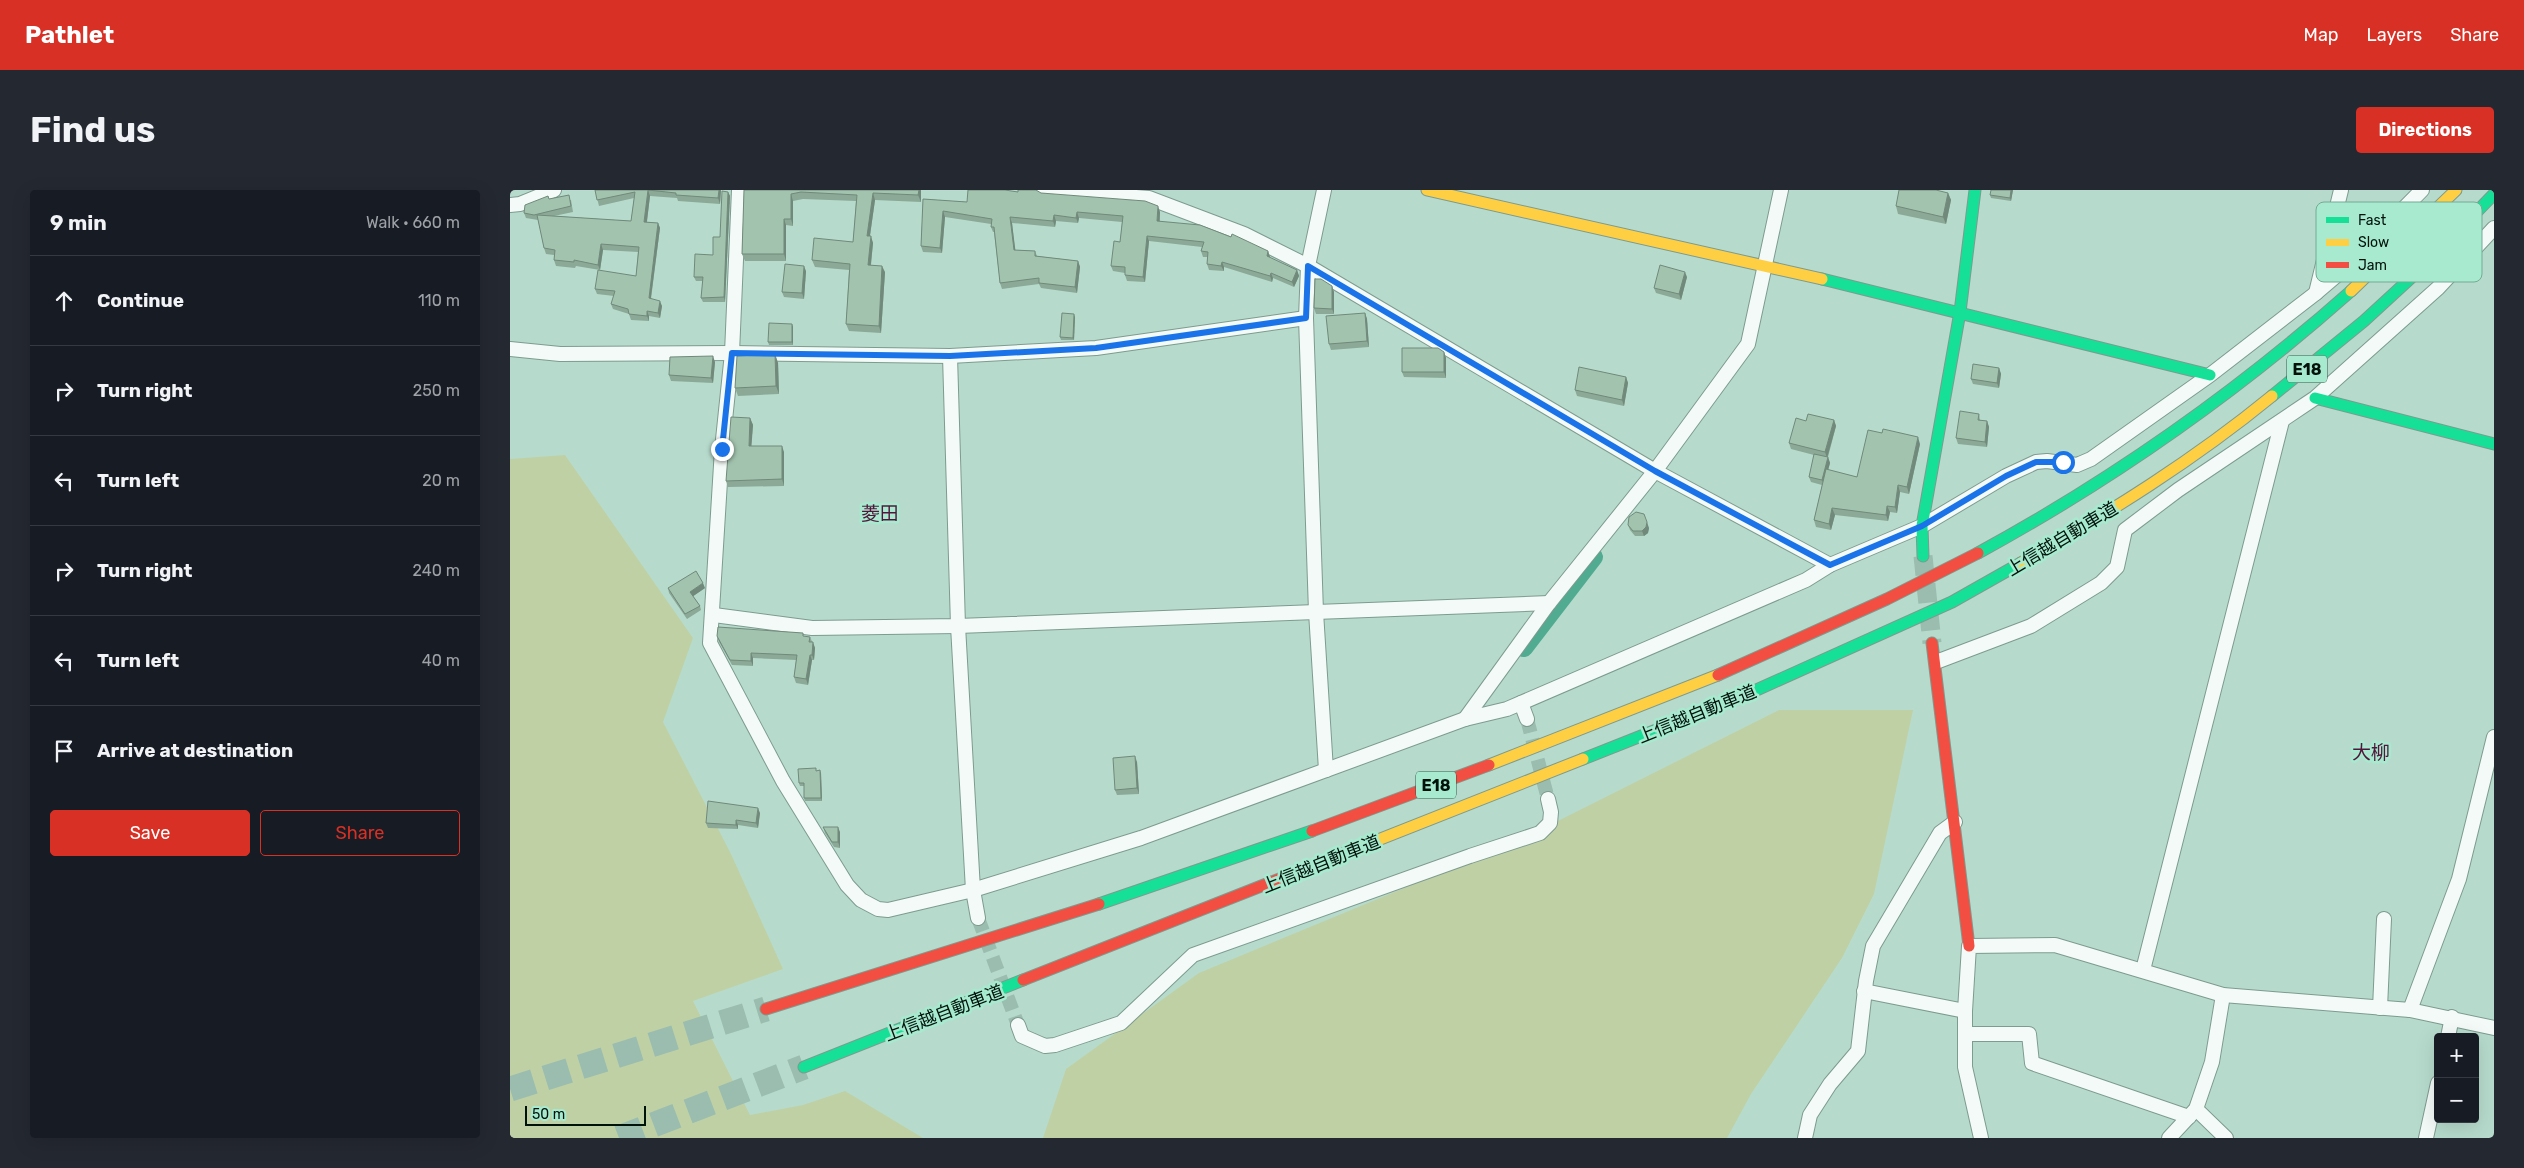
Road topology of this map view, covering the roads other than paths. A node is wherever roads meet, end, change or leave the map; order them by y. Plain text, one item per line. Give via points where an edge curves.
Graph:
1 (554, 190) edge
2 (739, 190) edge
3 (1044, 190) edge
4 (1324, 190) edge
5 (1427, 190) edge
6 (1781, 190) edge
7 (1975, 190) edge
8 (2422, 190) edge
9 (2456, 190) edge
10 (2494, 194) edge
11 (2410, 202) edge
12 (2444, 202) edge
13 (510, 205) edge
14 (2482, 206) edge
15 (2494, 228) edge
16 (2482, 241) edge
17 (1766, 265) junction
18 (1308, 266) junction
19 (2319, 282) edge
20 (2329, 282) edge
21 (2362, 282) edge
22 (2406, 282) edge
23 (2444, 282) edge
24 (2316, 293) junction
25 (1960, 312) junction
26 (1306, 318) junction
27 (510, 349) edge
28 (732, 353) junction
29 (950, 356) junction
30 (2210, 375) junction
31 (2315, 398) junction
32 (2282, 421) junction
33 (2494, 444) edge
34 (1655, 471) junction
35 (1922, 526) junction
36 (1924, 556) tunnel mouth
37 (1830, 565) junction
38 (1549, 604) junction
39 (1316, 612) junction
40 (714, 615) junction
41 (958, 626) junction
42 (1932, 643) tunnel mouth
43 (1936, 662) junction
44 (1521, 703) junction
45 (1465, 719) junction
46 (1527, 719) tunnel mouth
47 (2494, 737) edge
48 (1326, 770) junction
49 (1548, 799) tunnel mouth
50 (1955, 822) junction
51 (973, 890) junction
52 (978, 918) tunnel mouth
53 (2384, 918) dead end
54 (1969, 946) junction
55 (2143, 970) junction
56 (1864, 991) junction
57 (2222, 995) junction
58 (2380, 1008) junction
59 (766, 1009) tunnel mouth
60 (2410, 1010) junction
61 (1964, 1011) junction
62 (2452, 1017) junction
63 (1018, 1025) tunnel mouth
64 (2494, 1028) edge
65 (2449, 1033) edge
66 (1965, 1034) junction
67 (804, 1067) tunnel mouth
68 (2434, 1101) edge
69 (2192, 1113) junction
70 (1805, 1138) edge
71 (1980, 1138) edge
72 (2169, 1138) edge
73 (2226, 1138) edge
74 (2426, 1138) edge

1 - 13 street
2 - 28 street
3 - 18 street via 1149,198 1244,234
4 - 18 street
5 - 17 main road
6 - 17 street
7 - 25 main road
8 - 11 street
9 - 12 main road, 上信越自動車道 / E18
10 - 14 main road, 上信越自動車道 / E18
15 - 16 street
17 - 25 main road
17 - 34 street via 1748,344
18 - 26 street
18 - 34 street
19 - 24 street
20 - 24 street
21 - 59 main road, 上信越自動車道 / E18 via 2281,352 2215,403 2079,495 1948,568 1741,666 1255,852
22 - 67 main road, 上信越自動車道 / E18 via 2295,379 2230,430 2100,518 1952,602 1752,692
23 - 31 street
24 - 30 street
25 - 30 main road
25 - 35 main road
26 - 29 street via 1096,348
26 - 39 street
27 - 28 street via 560,354
28 - 29 street
28 - 40 street via 722,449
29 - 41 street
30 - 35 street via 2091,459 2077,465 2048,460 2036,462
31 - 32 street
31 - 33 main road
32 - 43 street via 2178,490 2125,530 2117,567 2100,583 2031,626
32 - 55 street
34 - 37 street
34 - 38 street
35 - 36 main road
35 - 37 street
37 - 44 street via 1806,580
38 - 39 street
38 - 45 street
39 - 41 street
39 - 48 street
40 - 41 street via 812,628
40 - 51 street via 710,643 800,812 847,885 861,900 878,909 894,910
41 - 51 street
42 - 43 main road
43 - 50 main road
44 - 45 street
44 - 46 street
45 - 48 street
47 - 60 street via 2459,878
48 - 51 street via 1141,838
49 - 63 street via 1550,823 1540,833 1193,955 1121,1023 1045,1046 1022,1036
50 - 54 main road
50 - 56 street via 1940,833 1874,946
51 - 52 street
53 - 58 street
54 - 55 street via 2055,945
54 - 61 street
55 - 57 street
56 - 61 street
56 - 70 street via 1858,1052 1830,1084 1810,1115
57 - 58 street
57 - 69 street via 2212,1062
58 - 60 street
60 - 62 street
61 - 66 street
62 - 64 street
62 - 65 street
66 - 69 street via 2029,1034 2032,1063
66 - 71 street via 1965,1066
68 - 74 street
69 - 72 street
69 - 73 street

